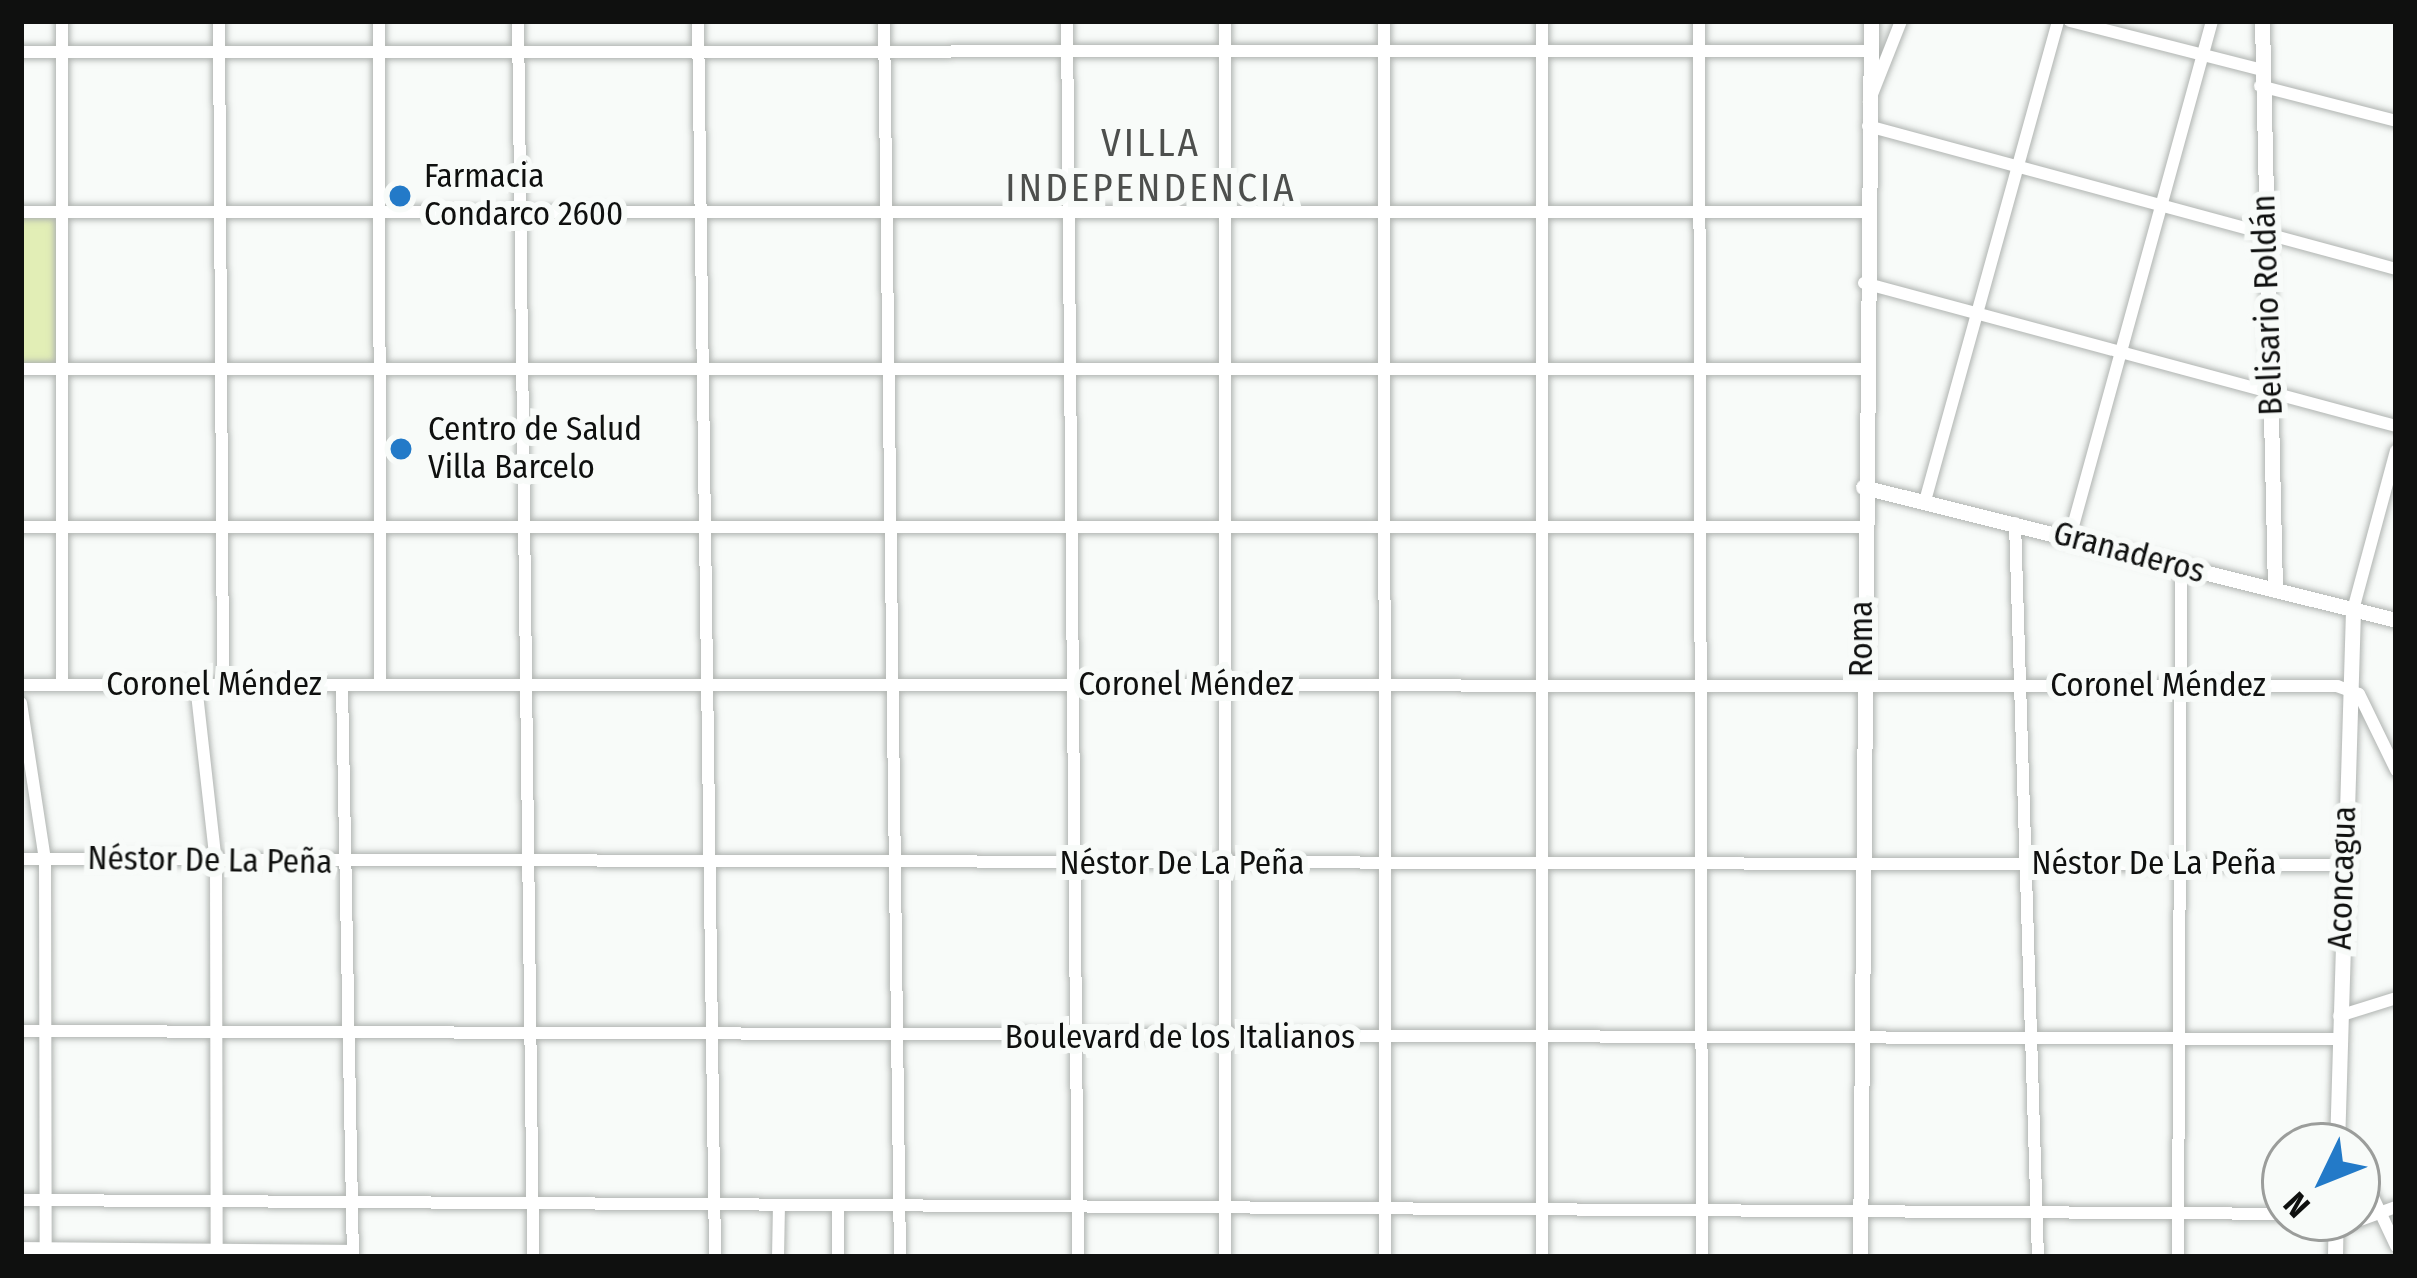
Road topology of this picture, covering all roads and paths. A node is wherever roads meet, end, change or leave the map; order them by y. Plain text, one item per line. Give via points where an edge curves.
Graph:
1 (62, 21) edge
2 (219, 21) edge
3 (379, 21) edge
4 (518, 21) edge
5 (698, 21) edge
6 (884, 21) edge
7 (1067, 21) edge
8 (1225, 21) edge
9 (1384, 21) edge
10 (1542, 21) edge
11 (1699, 21) edge
12 (1871, 21) edge
13 (1901, 21) edge
14 (2058, 21) edge
15 (2070, 21) edge
16 (2212, 21) edge
17 (2262, 21) edge
18 (518, 50) junction
19 (698, 50) junction
20 (379, 51) junction
21 (1067, 51) junction
22 (1226, 51) junction
23 (1384, 51) junction
24 (1542, 51) junction
25 (1699, 51) junction
26 (1870, 51) junction
27 (21, 52) edge
28 (62, 52) junction
29 (219, 52) junction
30 (884, 52) junction
31 (2203, 54) junction
32 (2259, 78) junction
33 (1869, 102) junction
34 (2396, 121) edge
35 (1868, 126) junction
36 (2019, 165) junction
37 (2161, 206) junction
38 (517, 208) junction
39 (220, 209) junction
40 (699, 209) junction
41 (1700, 209) junction
42 (379, 210) junction
43 (1068, 210) junction
44 (884, 211) junction
45 (1224, 211) junction
46 (1384, 211) junction
47 (21, 212) edge
48 (61, 212) junction
49 (1542, 212) junction
50 (1865, 212) junction
51 (2265, 235) junction
52 (2396, 269) edge
53 (1863, 282) junction
54 (1978, 313) junction
55 (2122, 351) junction
56 (219, 367) junction
57 (1225, 367) junction
58 (62, 368) junction
59 (518, 368) junction
60 (1385, 368) junction
61 (378, 369) junction
62 (700, 369) junction
63 (884, 369) junction
64 (1067, 369) junction
65 (1863, 369) junction
66 (21, 370) edge
67 (1542, 370) junction
68 (1701, 370) junction
69 (2271, 393) junction
70 (2396, 425) edge
71 (2396, 451) edge
72 (1863, 487) junction
73 (1925, 501) junction
74 (2015, 524) junction
75 (517, 526) junction
76 (21, 527) edge
77 (63, 527) junction
78 (222, 527) junction
79 (884, 527) junction
80 (1067, 527) junction
81 (1701, 527) junction
82 (1862, 527) junction
83 (380, 528) junction
84 (1384, 528) junction
85 (702, 529) junction
86 (1226, 529) junction
87 (1541, 529) junction
88 (2070, 537) junction
89 (2181, 568) junction
90 (2275, 590) junction
91 (2354, 610) junction
92 (2396, 620) edge
93 (224, 684) junction
94 (380, 684) junction
95 (1226, 684) junction
96 (1702, 684) junction
97 (21, 685) edge
98 (62, 685) junction
99 (196, 685) junction
100 (1067, 685) junction
101 (1541, 685) junction
102 (2179, 685) junction
103 (342, 686) junction
104 (520, 686) junction
105 (886, 686) junction
106 (1384, 686) junction
107 (1861, 686) junction
108 (2020, 687) junction
109 (2351, 687) junction
110 (704, 688) junction
111 (21, 704) edge
112 (2396, 770) edge
113 (21, 860) edge
114 (45, 860) junction
115 (342, 862) junction
116 (525, 862) junction
117 (708, 862) junction
118 (1858, 862) junction
119 (216, 863) junction
120 (1072, 863) junction
121 (891, 864) junction
122 (1226, 864) junction
123 (2024, 864) junction
124 (2179, 864) junction
125 (1543, 865) junction
126 (1701, 865) junction
127 (2343, 865) junction
128 (1385, 866) junction
129 (2396, 998) edge
130 (2339, 1016) junction
131 (21, 1031) edge
132 (45, 1032) junction
133 (214, 1034) junction
134 (347, 1034) junction
135 (529, 1035) junction
136 (714, 1037) junction
137 (2031, 1037) junction
138 (897, 1038) junction
139 (1075, 1038) junction
140 (1384, 1038) junction
141 (1861, 1038) junction
142 (2179, 1038) junction
143 (1226, 1039) junction
144 (1703, 1039) junction
145 (2338, 1039) junction
146 (1543, 1040) junction
147 (2340, 1122) edge
148 (21, 1201) edge
149 (215, 1201) junction
150 (350, 1201) junction
151 (44, 1202) junction
152 (532, 1204) junction
153 (714, 1205) junction
154 (779, 1206) junction
155 (899, 1206) junction
156 (838, 1207) junction
157 (2396, 1207) edge
158 (1078, 1208) junction
159 (1225, 1208) junction
160 (1385, 1209) junction
161 (1703, 1211) junction
162 (1542, 1212) junction
163 (1860, 1212) junction
164 (2036, 1212) junction
165 (2178, 1213) junction
166 (2381, 1213) joint
167 (2261, 1214) edge
168 (2396, 1246) edge
169 (21, 1248) edge
170 (46, 1253) edge
171 (217, 1253) edge
172 (353, 1254) edge
173 (533, 1257) edge
174 (715, 1257) edge
175 (778, 1257) edge
176 (838, 1257) edge
177 (899, 1257) edge
178 (1078, 1257) edge
179 (1225, 1257) edge
180 (1385, 1257) edge
181 (1542, 1257) edge
182 (1702, 1257) edge
183 (1860, 1257) edge
184 (2038, 1257) edge
185 (2179, 1257) edge

1 - 28 street
2 - 29 street
3 - 20 street
4 - 18 street
5 - 19 street
6 - 30 street
7 - 21 street
8 - 22 street
9 - 23 street
10 - 24 street
11 - 25 street
12 - 26 street, Roma
13 - 33 street
14 - 36 street
15 - 31 street
16 - 31 street
17 - 32 street, Belisario Roldán
18 - 19 street
18 - 20 street
18 - 38 street
19 - 30 street
19 - 40 street
20 - 29 street
20 - 42 street
21 - 22 street
21 - 30 street
21 - 43 street
22 - 23 street
22 - 45 street
23 - 24 street
23 - 46 street
24 - 25 street
24 - 49 street
25 - 26 street
25 - 41 street
26 - 33 street, Roma
27 - 28 street
28 - 29 street
28 - 48 street
29 - 39 street
30 - 44 street
31 - 32 street
31 - 37 street
32 - 34 street
32 - 51 street, Belisario Roldán
33 - 35 street, Roma
35 - 36 street
35 - 50 street, Roma
36 - 37 street
36 - 54 street
37 - 51 street
37 - 55 street
38 - 40 street
38 - 42 street
38 - 59 street
39 - 42 street
39 - 48 street
39 - 56 street
40 - 44 street
40 - 62 street
41 - 49 street
41 - 50 street
41 - 68 street
42 - 61 street
43 - 44 street
43 - 45 street
43 - 64 street
44 - 63 street
45 - 46 street
45 - 57 street
46 - 49 street
46 - 60 street
47 - 48 street
48 - 58 street
49 - 67 street
50 - 53 street, Roma
51 - 52 street
51 - 69 street, Belisario Roldán
53 - 54 street
53 - 65 street, Roma
54 - 55 street
54 - 73 street
55 - 69 street
55 - 88 street
56 - 58 street
56 - 61 street
56 - 78 street
57 - 60 street
57 - 64 street
57 - 86 street
58 - 66 street
58 - 77 street
59 - 61 street
59 - 62 street
59 - 75 street
60 - 67 street
60 - 84 street
61 - 83 street
62 - 63 street
62 - 85 street
63 - 64 street
63 - 79 street
64 - 80 street
65 - 68 street
65 - 72 street, Roma
67 - 68 street
67 - 87 street
68 - 81 street
69 - 70 street
69 - 90 street, Belisario Roldán
71 - 91 street
72 - 73 street, Granaderos
72 - 82 street, Roma
73 - 74 street, Granaderos
74 - 88 street, Granaderos
74 - 108 street
75 - 83 street
75 - 85 street
75 - 104 street
76 - 77 street
77 - 78 street
77 - 98 street
78 - 83 street
78 - 93 street
79 - 80 street
79 - 85 street
79 - 105 street
80 - 86 street
80 - 100 street
81 - 82 street
81 - 87 street
81 - 96 street
82 - 107 street, Roma
83 - 94 street
84 - 86 street
84 - 87 street
84 - 106 street
85 - 110 street
86 - 95 street
87 - 101 street
88 - 89 street, Granaderos
89 - 90 street, Granaderos
89 - 102 street
90 - 91 street, Granaderos
91 - 92 street, Granaderos
91 - 109 street, Aconcagua
93 - 99 street, Coronel Méndez
93 - 103 street, Coronel Méndez
94 - 103 street, Coronel Méndez
94 - 104 street, Coronel Méndez
95 - 100 street, Coronel Méndez
95 - 106 street, Coronel Méndez
95 - 122 street
96 - 101 street, Coronel Méndez
96 - 107 street, Coronel Méndez
96 - 126 street
97 - 98 street, Coronel Méndez
98 - 99 street, Coronel Méndez
99 - 119 street
100 - 105 street, Coronel Méndez
100 - 120 street
101 - 106 street, Coronel Méndez
101 - 125 street
102 - 108 street, Coronel Méndez
102 - 109 street, Coronel Méndez
102 - 124 street
103 - 115 street
104 - 110 street, Coronel Méndez
104 - 116 street
105 - 110 street, Coronel Méndez
105 - 121 street
106 - 128 street
107 - 108 street, Coronel Méndez
107 - 118 street, Roma
108 - 123 street
109 - 112 street
109 - 127 street, Aconcagua
110 - 117 street
111 - 114 street
113 - 114 street, Néstor De La Peña
114 - 119 street, Néstor De La Peña
114 - 132 street
115 - 116 street, Néstor De La Peña
115 - 119 street, Néstor De La Peña
115 - 134 street
116 - 117 street, Néstor De La Peña
116 - 135 street
117 - 121 street, Néstor De La Peña
117 - 136 street
118 - 123 street, Néstor De La Peña
118 - 126 street, Néstor De La Peña
118 - 141 street, Roma
119 - 133 street
120 - 121 street, Néstor De La Peña
120 - 122 street, Néstor De La Peña
120 - 139 street
121 - 138 street
122 - 128 street, Néstor De La Peña
122 - 143 street
123 - 124 street, Néstor De La Peña
123 - 137 street
124 - 127 street, Néstor De La Peña
124 - 142 street
125 - 126 street, Néstor De La Peña
125 - 128 street, Néstor De La Peña
125 - 146 street
126 - 144 street
127 - 130 street, Aconcagua
128 - 140 street
129 - 130 street
130 - 145 street, Aconcagua
131 - 132 street, Boulevard de los Italianos
132 - 133 street, Boulevard de los Italianos
132 - 151 street
133 - 134 street, Boulevard de los Italianos
133 - 149 street
134 - 135 street, Boulevard de los Italianos
134 - 150 street
135 - 136 street, Boulevard de los Italianos
135 - 152 street
136 - 138 street, Boulevard de los Italianos
136 - 153 street
137 - 141 street, Boulevard de los Italianos
137 - 142 street, Boulevard de los Italianos
137 - 164 street
138 - 139 street, Boulevard de los Italianos
138 - 155 street
139 - 143 street, Boulevard de los Italianos
139 - 158 street
140 - 143 street, Boulevard de los Italianos
140 - 146 street, Boulevard de los Italianos
140 - 160 street
141 - 144 street, Boulevard de los Italianos
141 - 163 street, Roma
142 - 145 street, Boulevard de los Italianos
142 - 165 street
143 - 159 street
144 - 146 street, Boulevard de los Italianos
144 - 161 street
145 - 147 street, Aconcagua
146 - 162 street
148 - 151 street
149 - 150 street
149 - 151 street
149 - 171 street
150 - 152 street
150 - 172 street
151 - 170 street
152 - 153 street
152 - 173 street
153 - 154 street
153 - 174 street
154 - 156 street
154 - 175 street
155 - 156 street
155 - 158 street
155 - 177 street
156 - 176 street
157 - 166 street
158 - 159 street
158 - 178 street
159 - 160 street
159 - 179 street
160 - 162 street
160 - 180 street
161 - 162 street
161 - 163 street
161 - 182 street
162 - 181 street
163 - 164 street
163 - 183 street, Roma
164 - 165 street
164 - 184 street
165 - 167 street
165 - 185 street
166 - 168 street
169 - 170 street
170 - 171 street
171 - 172 street

